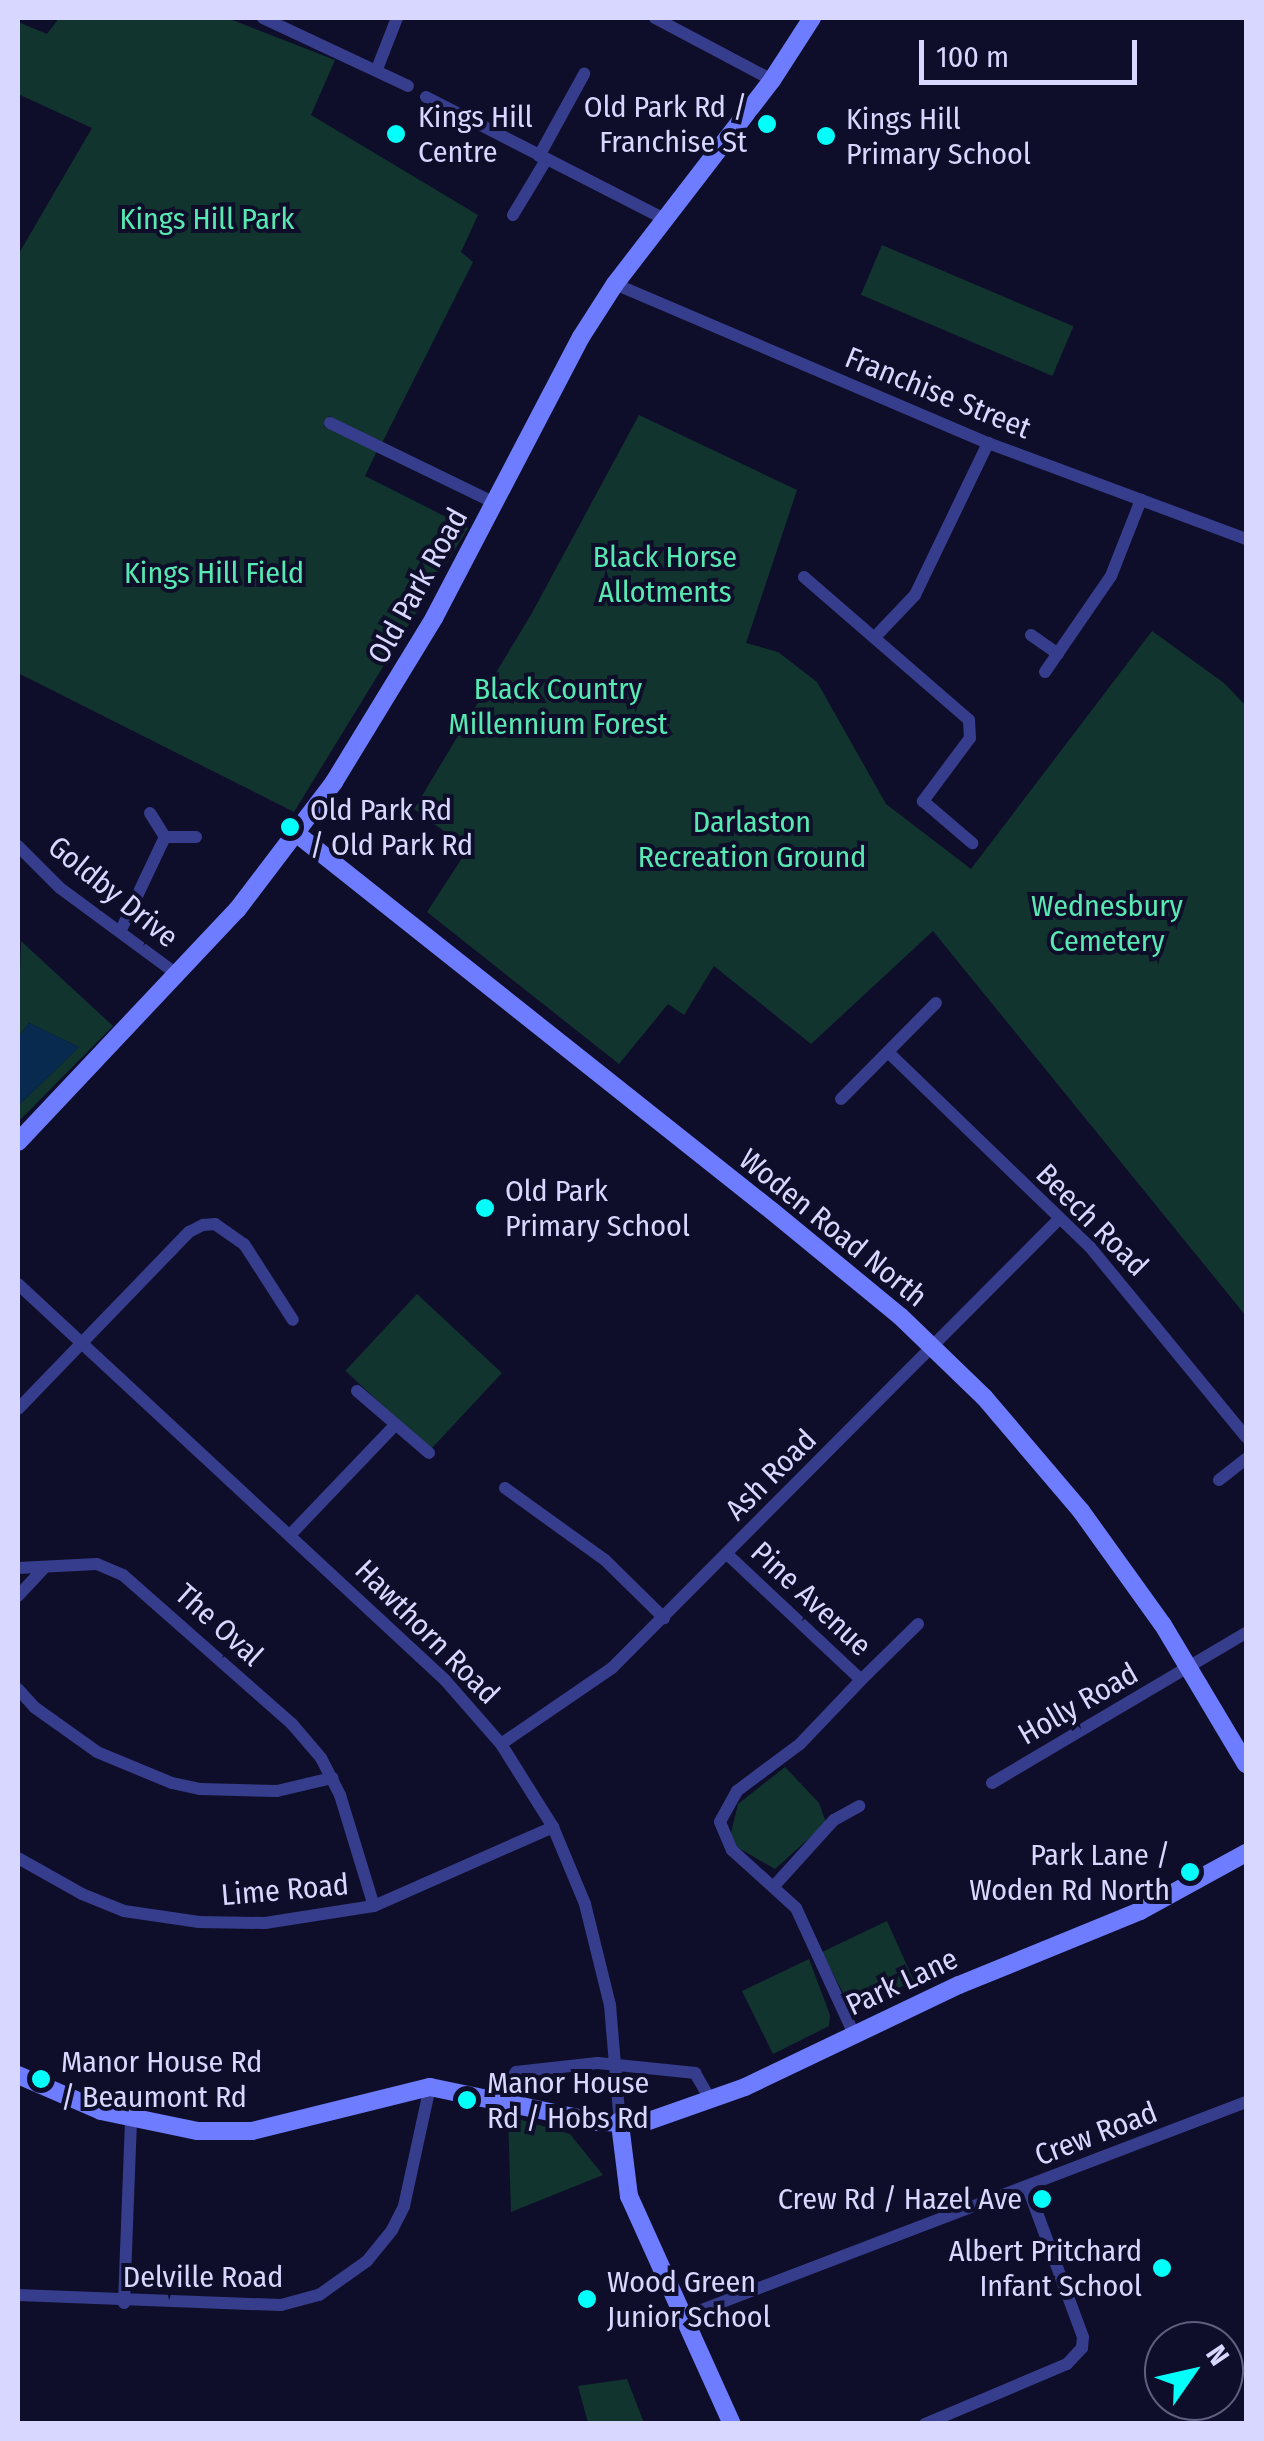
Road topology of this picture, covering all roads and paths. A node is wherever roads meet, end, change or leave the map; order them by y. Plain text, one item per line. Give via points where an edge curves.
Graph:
1 (263, 18) edge
2 (398, 18) edge
3 (655, 18) edge
4 (812, 18) edge
5 (378, 70) junction
6 (584, 74) dead end
7 (772, 80) junction
8 (408, 86) dead end
9 (426, 96) dead end
10 (542, 158) junction
11 (513, 215) dead end
12 (664, 219) junction
13 (615, 284) junction
14 (330, 423) dead end
15 (988, 443) junction
16 (1140, 500) junction
17 (495, 503) junction
18 (1246, 538) edge
19 (804, 577) dead end
20 (1031, 635) dead end
21 (875, 637) junction
22 (1058, 654) junction
23 (1045, 672) dead end
24 (150, 813) dead end
25 (297, 834) junction
26 (165, 837) junction
27 (196, 837) dead end
28 (972, 843) dead end
29 (18, 846) edge
30 (120, 932) junction
31 (178, 975) junction
32 (936, 1003) dead end
33 (888, 1052) junction
34 (840, 1099) dead end
35 (18, 1142) edge
36 (1058, 1219) junction
37 (18, 1284) edge
38 (293, 1320) dead end
39 (80, 1341) junction
40 (932, 1346) junction
41 (357, 1391) dead end
42 (18, 1408) edge
43 (396, 1424) junction
44 (1246, 1437) edge
45 (429, 1453) dead end
46 (1246, 1460) edge
47 (1219, 1480) dead end
48 (505, 1488) dead end
49 (290, 1535) junction
50 (727, 1554) junction
51 (18, 1568) edge
52 (43, 1569) junction
53 (18, 1596) edge
54 (664, 1618) junction
55 (918, 1624) dead end
56 (1246, 1633) edge
57 (1190, 1669) junction
58 (861, 1680) junction
59 (18, 1689) edge
60 (501, 1744) junction
61 (1244, 1762) edge
62 (332, 1778) junction
63 (992, 1783) dead end
64 (859, 1806) dead end
65 (553, 1827) junction
66 (1246, 1853) edge
67 (18, 1858) edge
68 (1246, 1864) edge
69 (1206, 1879) junction
70 (776, 1885) junction
71 (374, 1906) junction
72 (854, 2034) junction
73 (614, 2066) junction
74 (18, 2075) edge
75 (430, 2087) junction
76 (504, 2101) junction
77 (711, 2101) junction
78 (1246, 2102) edge
79 (131, 2120) junction
80 (620, 2124) junction
81 (1028, 2188) junction
82 (18, 2295) edge
83 (124, 2302) junction
84 (683, 2316) junction
85 (732, 2424) edge
86 (925, 2424) edge

1 - 5 street
2 - 5 street
3 - 7 street
4 - 7 street, Old Park Road
5 - 8 street
6 - 10 street
7 - 12 street, Old Park Road
9 - 10 street
10 - 11 street
10 - 12 street
12 - 13 street, Old Park Road
13 - 15 street, Franchise Street
13 - 17 street, Old Park Road
14 - 17 street
15 - 16 street, Franchise Street
15 - 21 street via 915,595
16 - 18 street, Franchise Street
16 - 22 street via 1111,576
17 - 25 street, Old Park Road via 380,710
19 - 21 street
20 - 22 street
21 - 28 street via 969,720 970,738 923,801
22 - 23 street
24 - 26 street
25 - 31 street, Old Park Road
25 - 40 street, Woden Road North
26 - 27 street
26 - 30 street
29 - 30 street, Goldby Drive via 60,888
30 - 31 street, Goldby Drive
31 - 35 street, Old Park Road
32 - 33 street
33 - 34 street
33 - 36 street, Beech Road
36 - 40 street, Ash Road
36 - 44 street, Beech Road via 1103,1262
37 - 39 street, Hawthorn Road
38 - 39 street via 244,1244 215,1224 189,1232
39 - 42 street
39 - 49 street, Hawthorn Road
40 - 50 street, Ash Road
40 - 57 street, Woden Road North via 1081,1511
41 - 43 street
43 - 45 street
43 - 49 street
46 - 47 street
48 - 54 street via 606,1560
49 - 60 street, Hawthorn Road via 444,1680
50 - 54 street, Ash Road
50 - 58 street, Pine Avenue
51 - 52 street, The Oval
52 - 53 street
52 - 62 street, The Oval via 97,1564 136,1584 292,1724
54 - 60 street, Ash Road via 598,1680
55 - 58 street, Pine Avenue
56 - 57 street, Holly Road
57 - 61 street, Woden Road North
57 - 63 street, Holly Road
58 - 70 street, Pine Avenue via 724,1809 725,1841
59 - 62 street via 98,1752 172,1783 277,1792
60 - 65 street, Hawthorn Road
62 - 71 street, The Oval
64 - 70 street via 834,1820
65 - 71 street, Lime Road
65 - 73 street, Hawthorn Road via 601,1960
66 - 69 street, Park Lane
67 - 71 street, Lime Road via 124,1910 199,1922 293,1921
68 - 69 street, Park Lane
69 - 72 street, Park Lane
70 - 72 street, Pine Avenue via 796,1908
72 - 77 street, Park Lane
73 - 76 street via 516,2072
73 - 77 street via 694,2073
73 - 80 street, Hawthorn Road
74 - 79 street
75 - 76 street
75 - 79 street via 252,2131
75 - 83 street, Delville Road via 397,2222 350,2276 303,2302 281,2305
76 - 80 street
77 - 80 street, Park Lane
78 - 81 street, Crew Road
79 - 83 street
80 - 84 street via 629,2196
81 - 84 street, Crew Road
81 - 86 street via 1082,2348 1067,2364
82 - 83 street, Delville Road
84 - 85 street

